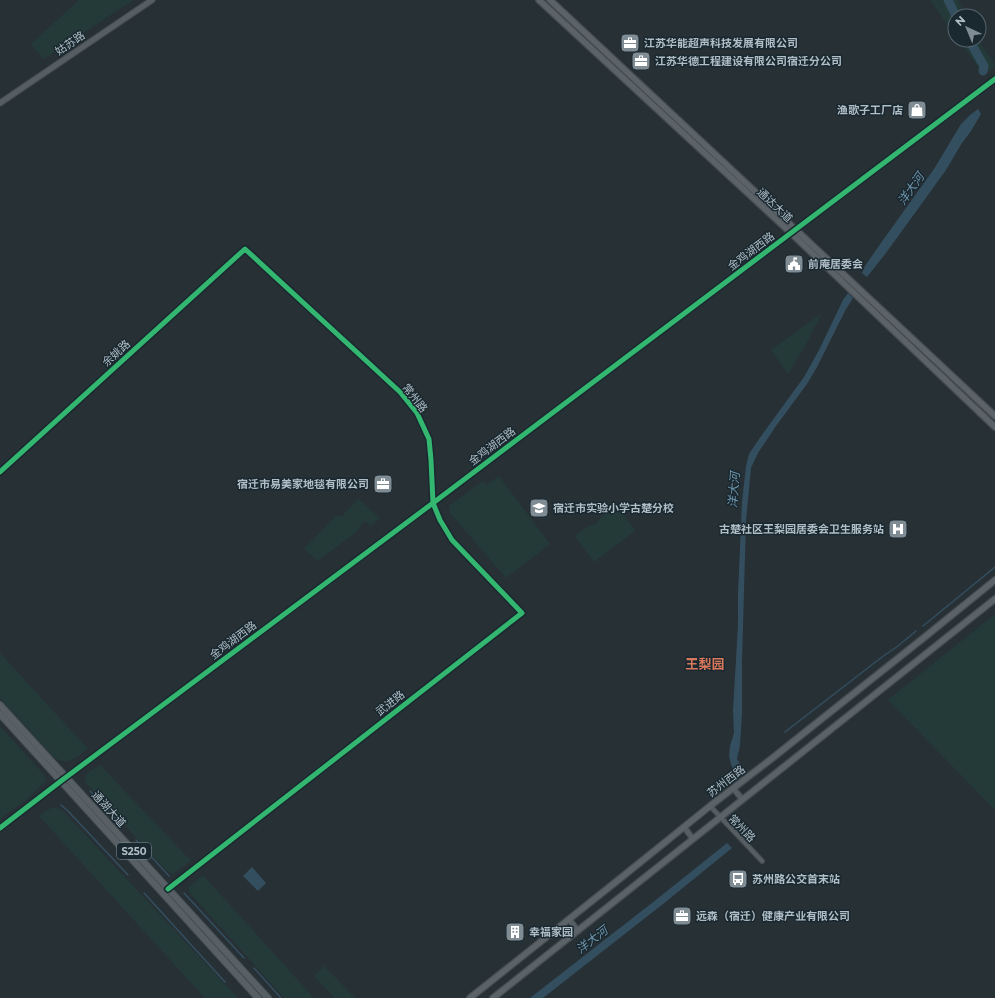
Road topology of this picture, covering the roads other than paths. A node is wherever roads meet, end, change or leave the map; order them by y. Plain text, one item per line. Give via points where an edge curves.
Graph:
1 (152, 0) edge
2 (539, 0) edge
3 (550, 0) edge
4 (995, 79) edge
5 (0, 103) edge
6 (796, 229) junction
7 (791, 233) junction
8 (245, 249) joint
9 (995, 416) edge
10 (995, 427) edge
11 (0, 472) edge
12 (433, 502) junction
13 (995, 580) edge
14 (995, 598) edge
15 (522, 613) joint
16 (0, 705) edge
17 (0, 714) edge
18 (63, 779) junction
19 (733, 788) junction
20 (742, 799) junction
21 (710, 806) junction
22 (720, 817) junction
23 (684, 827) junction
24 (0, 828) edge
25 (693, 838) junction
26 (762, 861) dead end
27 (168, 889) junction
28 (569, 919) junction
29 (578, 931) junction
30 (258, 998) edge
31 (268, 998) edge
32 (470, 998) edge
33 (493, 998) edge

1 - 5 street, 姑苏路
2 - 7 main road, 通达大道
3 - 6 main road, 通达大道
4 - 6 street, 金鸡湖西路
6 - 7 street, 金鸡湖西路
6 - 9 main road, 通达大道
7 - 10 main road, 通达大道
7 - 12 street, 金鸡湖西路
8 - 11 street, 余姚路
8 - 12 street, 常州路 via 400,392 417,413 429,439
12 - 15 street, 常州路 via 452,540
12 - 18 street, 金鸡湖西路
13 - 19 main road, 苏州西路
14 - 20 main road
15 - 27 street, 武进路
16 - 18 main road, 通湖大道 / S250
17 - 18 main road, 通湖大道 / S250
18 - 24 street, 金鸡湖西路
18 - 27 main road, 通湖大道 / S250
18 - 30 main road, 通湖大道 / S250
19 - 20 street
19 - 21 main road, 苏州西路
20 - 22 main road
21 - 22 street, 常州路
21 - 23 main road, 苏州西路
22 - 25 main road
22 - 26 street, 常州路
23 - 25 street
23 - 28 main road, 苏州西路
25 - 29 main road
27 - 31 main road, 通湖大道 / S250
28 - 29 street
28 - 32 main road, 苏州西路
29 - 33 main road

